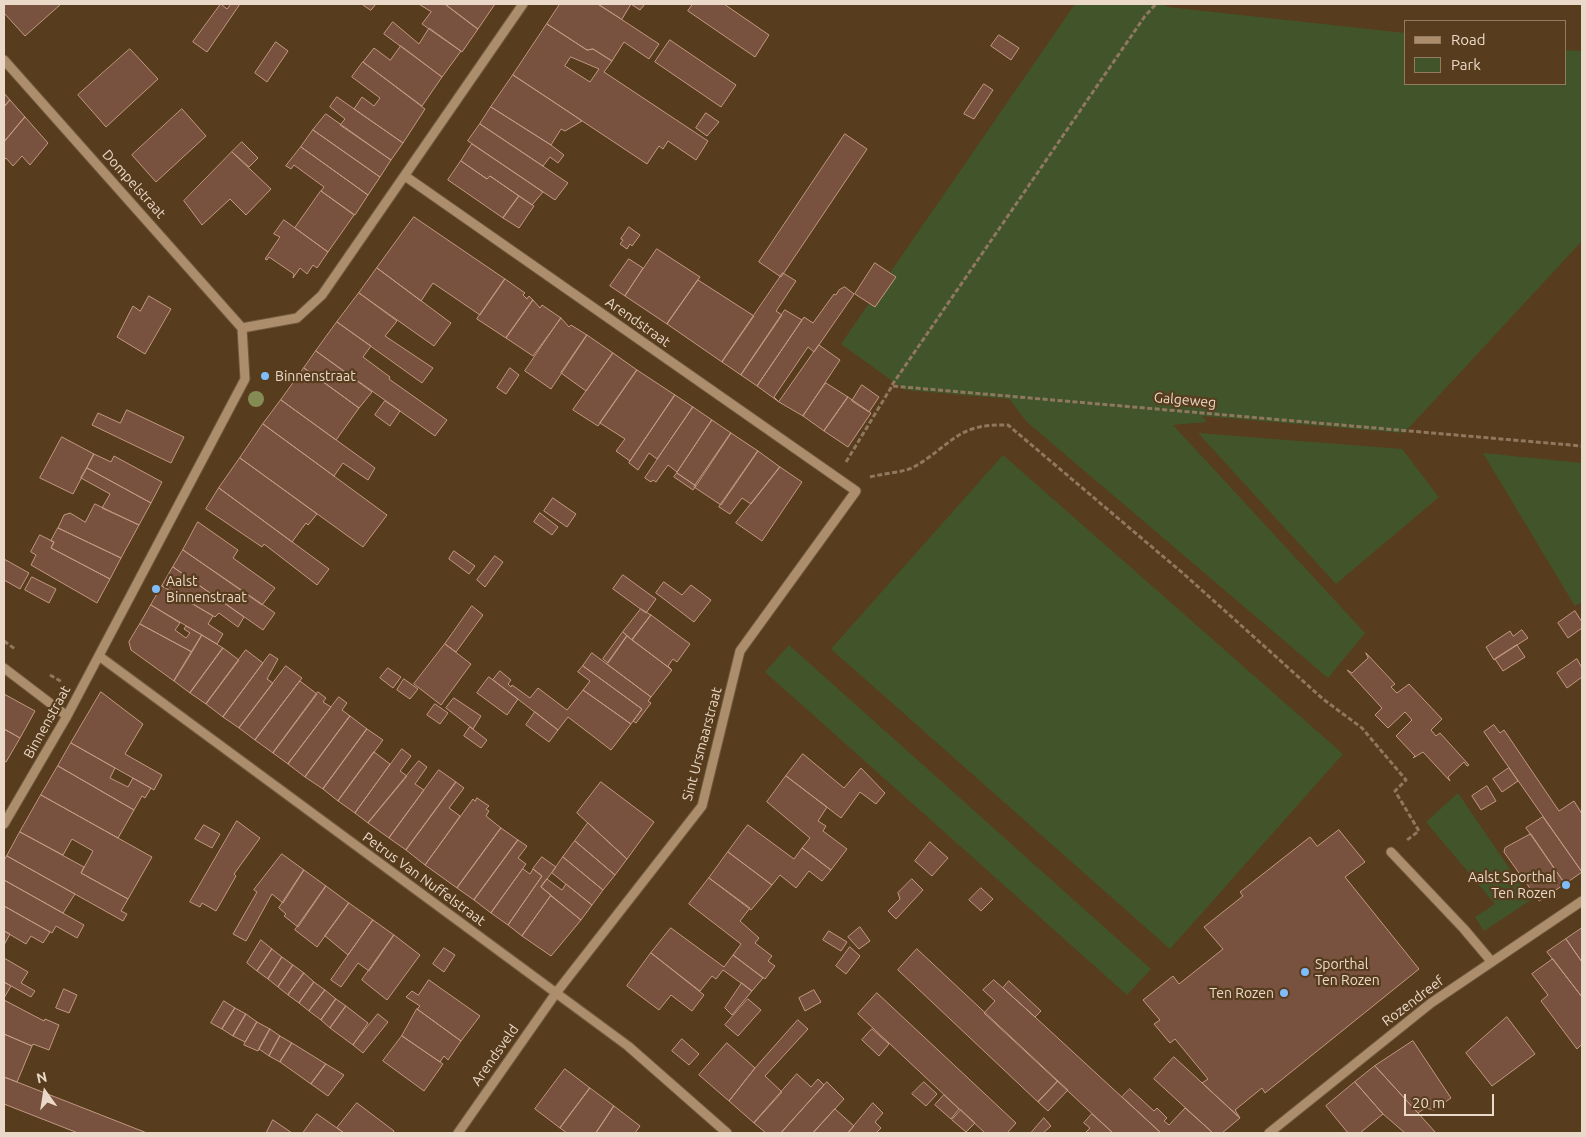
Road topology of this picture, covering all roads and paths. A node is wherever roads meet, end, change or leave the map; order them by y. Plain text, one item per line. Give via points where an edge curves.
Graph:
1 (523, 4) edge
2 (1156, 4) edge
3 (4, 60) edge
4 (405, 176) junction
5 (242, 328) junction
6 (892, 386) junction
7 (1582, 446) edge
8 (837, 478) junction
9 (845, 484) junction
10 (856, 491) joint
11 (4, 641) edge
12 (18, 652) dead end
13 (98, 656) junction
14 (4, 668) edge
15 (46, 673) dead end
16 (80, 691) junction
17 (68, 716) junction
18 (4, 824) edge
19 (1391, 852) joint
20 (1582, 901) edge
21 (1491, 961) junction
22 (556, 994) junction
23 (458, 1133) edge
24 (727, 1133) edge
25 (1269, 1133) edge

1 - 4 street
2 - 6 path
3 - 5 street, Dompelstraat
4 - 5 street via 322,295 297,318
4 - 8 street, Arendstraat
5 - 13 street, Binnenstraat via 245,379
6 - 7 path, Galgeweg
6 - 8 path
8 - 9 street, Arendstraat
9 - 10 street, Arendstraat
9 - 19 path via 910,468 960,433 986,424 1008,425 1185,575 1324,699 1362,728 1406,780 1394,791 1419,831
10 - 22 street, Sint Ursmaarstraat via 740,651 702,806
11 - 12 path
13 - 16 street, Binnenstraat
13 - 22 street, Petrus Van Nuffelstraat
14 - 17 street
15 - 16 path
16 - 17 street, Binnenstraat
17 - 18 street, Binnenstraat
19 - 21 street
20 - 21 street, Rozendreef
21 - 25 street, Rozendreef via 1431,1003
22 - 23 street, Arendsveld
22 - 24 street, Petrus Van Nuffelstraat via 628,1046

